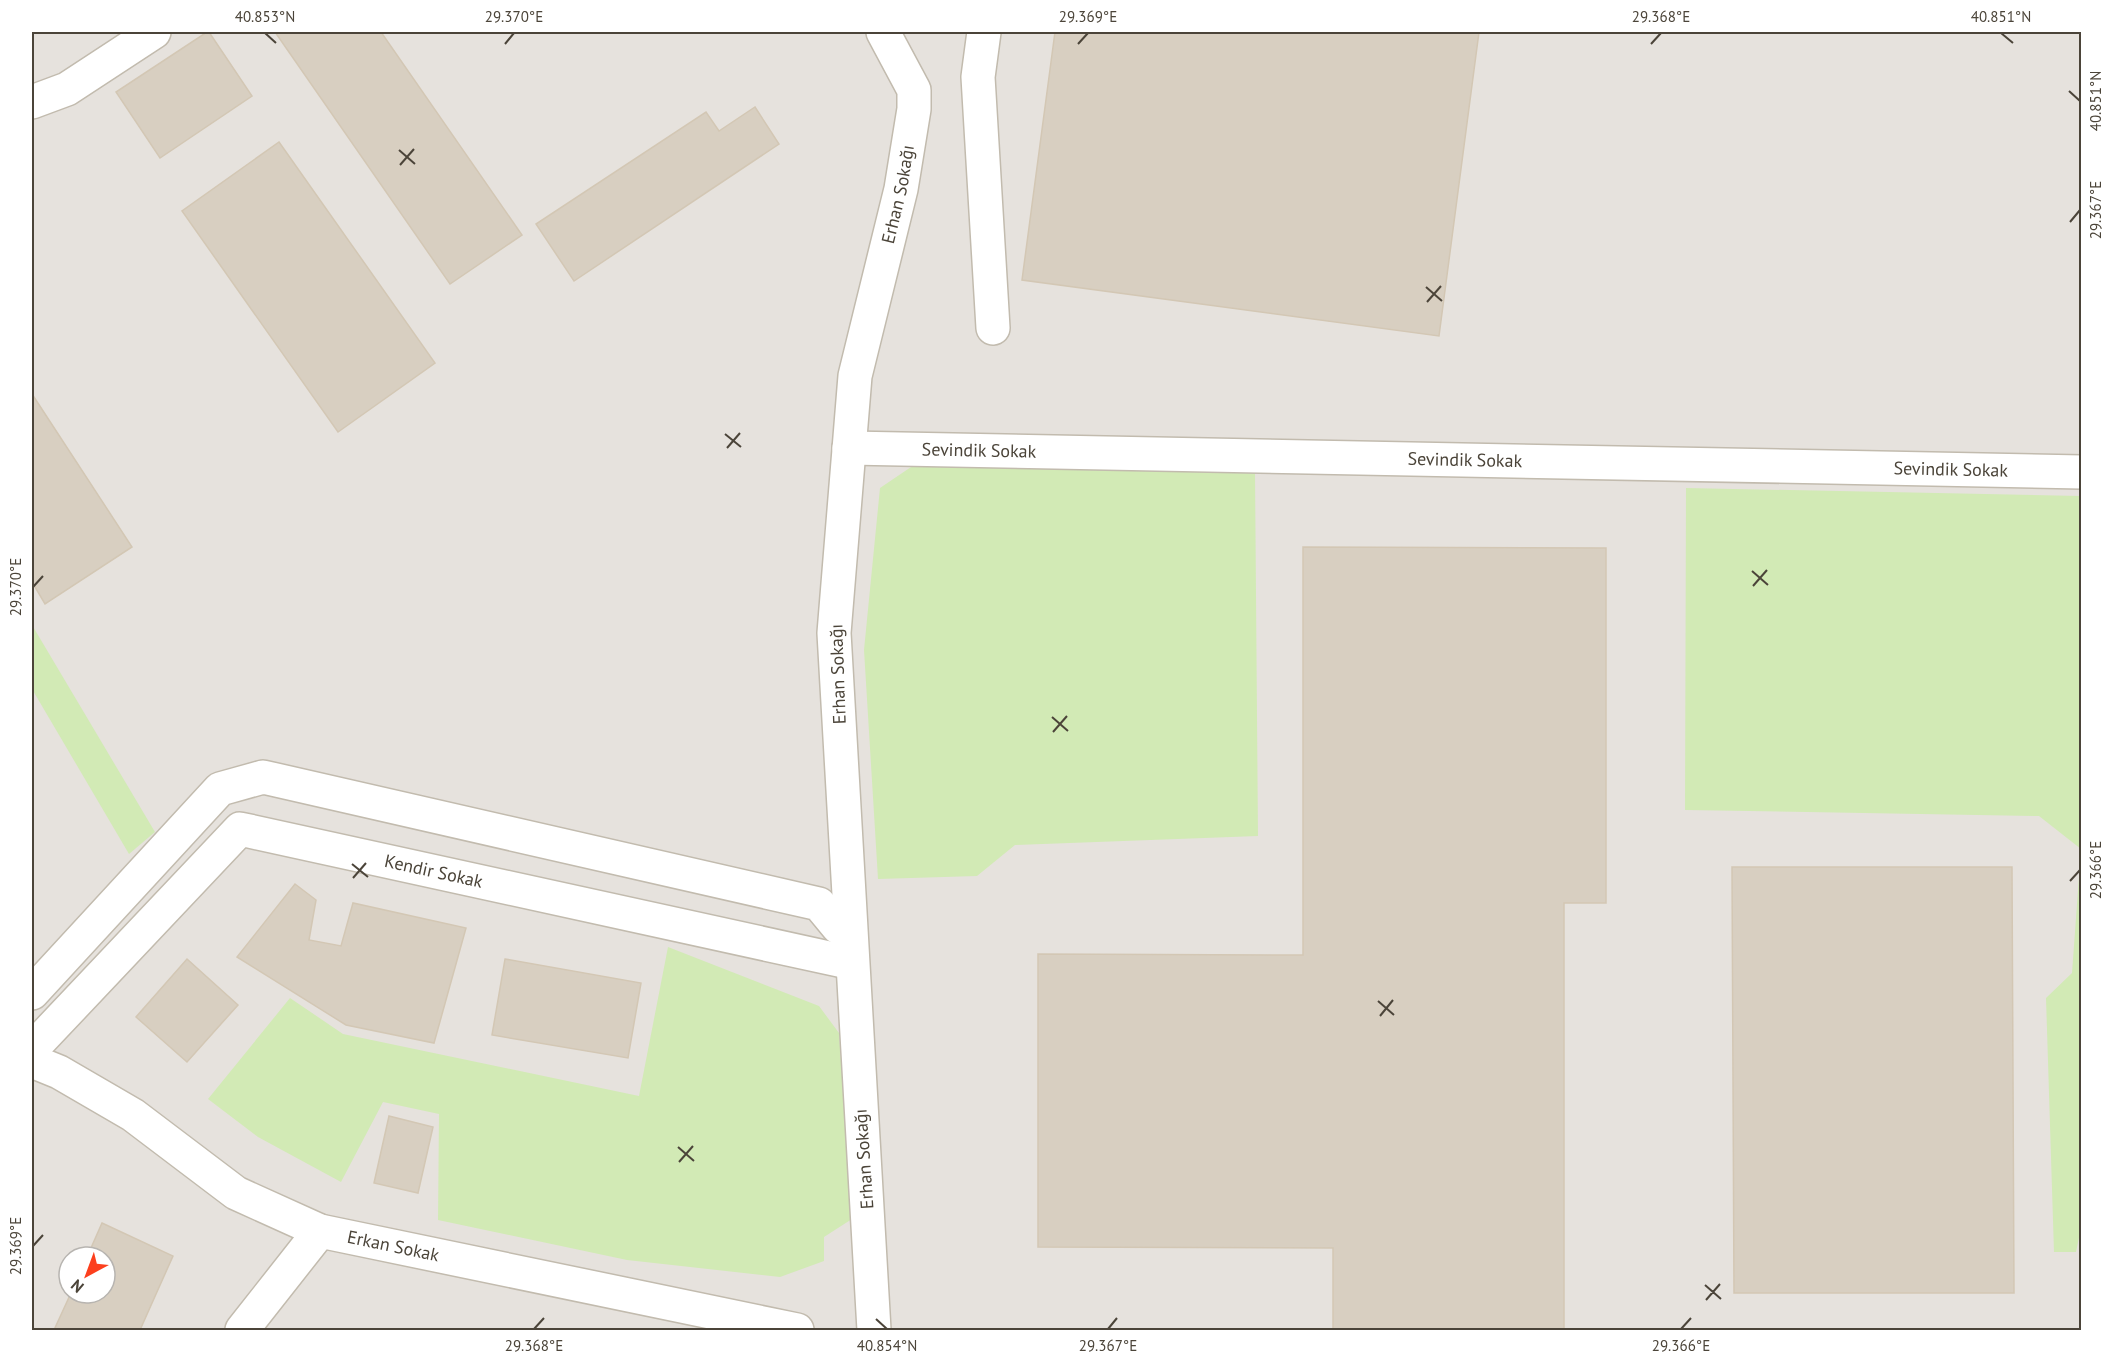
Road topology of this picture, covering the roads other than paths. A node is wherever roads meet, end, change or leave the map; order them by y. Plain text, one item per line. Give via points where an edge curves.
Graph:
1 (154, 32) edge
2 (883, 32) edge
3 (984, 32) edge
4 (32, 102) edge
5 (993, 328) dead end
6 (849, 448) junction
7 (2082, 472) edge
8 (850, 924) junction
9 (852, 963) junction
10 (39, 985) edge
11 (74, 1002) junction
12 (32, 1049) edge
13 (32, 1061) edge
14 (320, 1231) junction
15 (242, 1330) edge
16 (797, 1330) edge
17 (874, 1330) edge

1 - 4 street via 67,89
2 - 6 street, Erhan Sokağı via 914,90 914,109 901,189 855,376
3 - 5 street via 978,76
6 - 7 street, Sevindik Sokak
6 - 8 street, Erhan Sokağı via 834,633
8 - 9 street, Erhan Sokağı
8 - 10 street via 838,927 819,904 262,777 220,789
9 - 11 street, Kendir Sokak via 240,829
9 - 17 street, Erhan Sokağı
10 - 11 street
11 - 12 street, Kendir Sokak
13 - 14 street, Erkan Sokak via 134,1115 236,1193
14 - 15 street
14 - 16 street, Erkan Sokak

